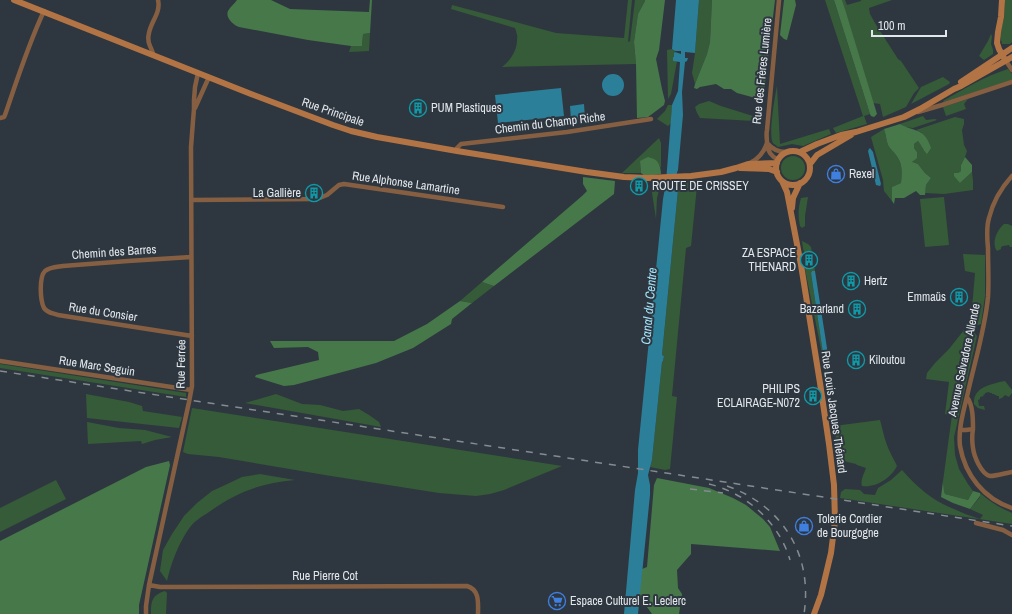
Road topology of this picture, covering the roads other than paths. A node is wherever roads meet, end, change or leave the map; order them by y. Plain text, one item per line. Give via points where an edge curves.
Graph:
1 (14, 0) edge
2 (158, 0) edge
3 (779, 0) edge
4 (1002, 0) edge
5 (44, 11) junction
6 (1012, 48) edge
7 (1002, 54) junction
8 (153, 55) junction
9 (1009, 59) edge
10 (1012, 70) edge
11 (198, 73) junction
12 (209, 77) junction
13 (1012, 82) edge
14 (954, 89) junction
15 (194, 109) junction
16 (910, 114) junction
17 (0, 118) edge
18 (651, 119) dead end
19 (856, 132) junction
20 (767, 143) junction
21 (458, 151) junction
22 (786, 152) junction
23 (800, 152) junction
24 (777, 162) junction
25 (748, 164) junction
26 (810, 164) junction
27 (736, 168) junction
28 (777, 172) junction
29 (1012, 176) edge
30 (782, 181) junction
31 (800, 183) junction
32 (191, 200) junction
33 (503, 207) dead end
34 (791, 212) junction
35 (191, 257) junction
36 (42, 276) joint
37 (192, 336) junction
38 (0, 361) edge
39 (191, 390) junction
40 (966, 397) junction
41 (973, 429) junction
42 (960, 430) junction
43 (1012, 472) edge
44 (1012, 508) edge
45 (976, 523) dead end
46 (1012, 535) edge
47 (149, 585) junction
48 (146, 614) edge
49 (478, 614) edge
50 (814, 614) edge

1 - 5 main road, Rue Principale
2 - 8 street via 159,6 148,35
3 - 20 street, Rue des Frères Lumière
4 - 7 main road via 997,43
5 - 8 main road, Rue Principale
5 - 17 street via 5,115
6 - 7 main road
7 - 9 main road
7 - 14 main road
8 - 11 main road, Rue Principale
9 - 10 street
9 - 14 main road
11 - 12 main road, Rue Principale
11 - 15 street, Rue Ferrée via 194,87
12 - 15 street, Rue Ferrée
12 - 21 main road, Rue Principale via 351,131
13 - 16 street
14 - 16 main road
15 - 32 street, Rue Ferrée
16 - 19 main road
18 - 21 street, Chemin du Champ Riche via 461,144 457,148
19 - 23 main road via 829,139
19 - 26 main road via 822,151
20 - 22 street via 774,150
20 - 24 street via 767,149
20 - 25 street via 756,160
21 - 27 main road, Rue Principale via 641,178 706,174
22 - 23 main road
22 - 24 main road
23 - 26 main road via 807,157
24 - 25 main road
24 - 28 main road
25 - 27 main road
26 - 31 main road via 809,175
27 - 28 main road via 769,169
28 - 30 main road
29 - 40 street, Avenue Salvadore Allende via 999,192 988,220 986,310
30 - 31 main road
30 - 34 main road, Rue Louis Jacques Thénard
31 - 34 main road, Rue Louis Jacques Thénard
32 - 33 street, Rue Alphonse Lamartine via 317,199 327,195 338,185 344,184
32 - 35 street, Rue Ferrée
34 - 50 main road, Rue Louis Jacques Thénard via 820,383 835,499 831,553
35 - 36 street, Chemin des Barres via 63,266 46,271
35 - 37 street, Rue Ferrée
36 - 37 street, Rue du Consier via 42,300 44,308 49,312
37 - 39 street, Rue Ferrée
38 - 39 street, Rue Marc Seguin
39 - 47 street, Rue Ferrée
40 - 41 street
40 - 42 street, Avenue Salvadore Allende
41 - 42 street
41 - 43 street via 974,455 984,473 994,476
42 - 44 street, Avenue Salvadore Allende via 960,446 972,478 989,496
45 - 46 street
47 - 48 street, Rue Ferrée
47 - 49 street, Rue Pierre Cot via 467,586 478,596

